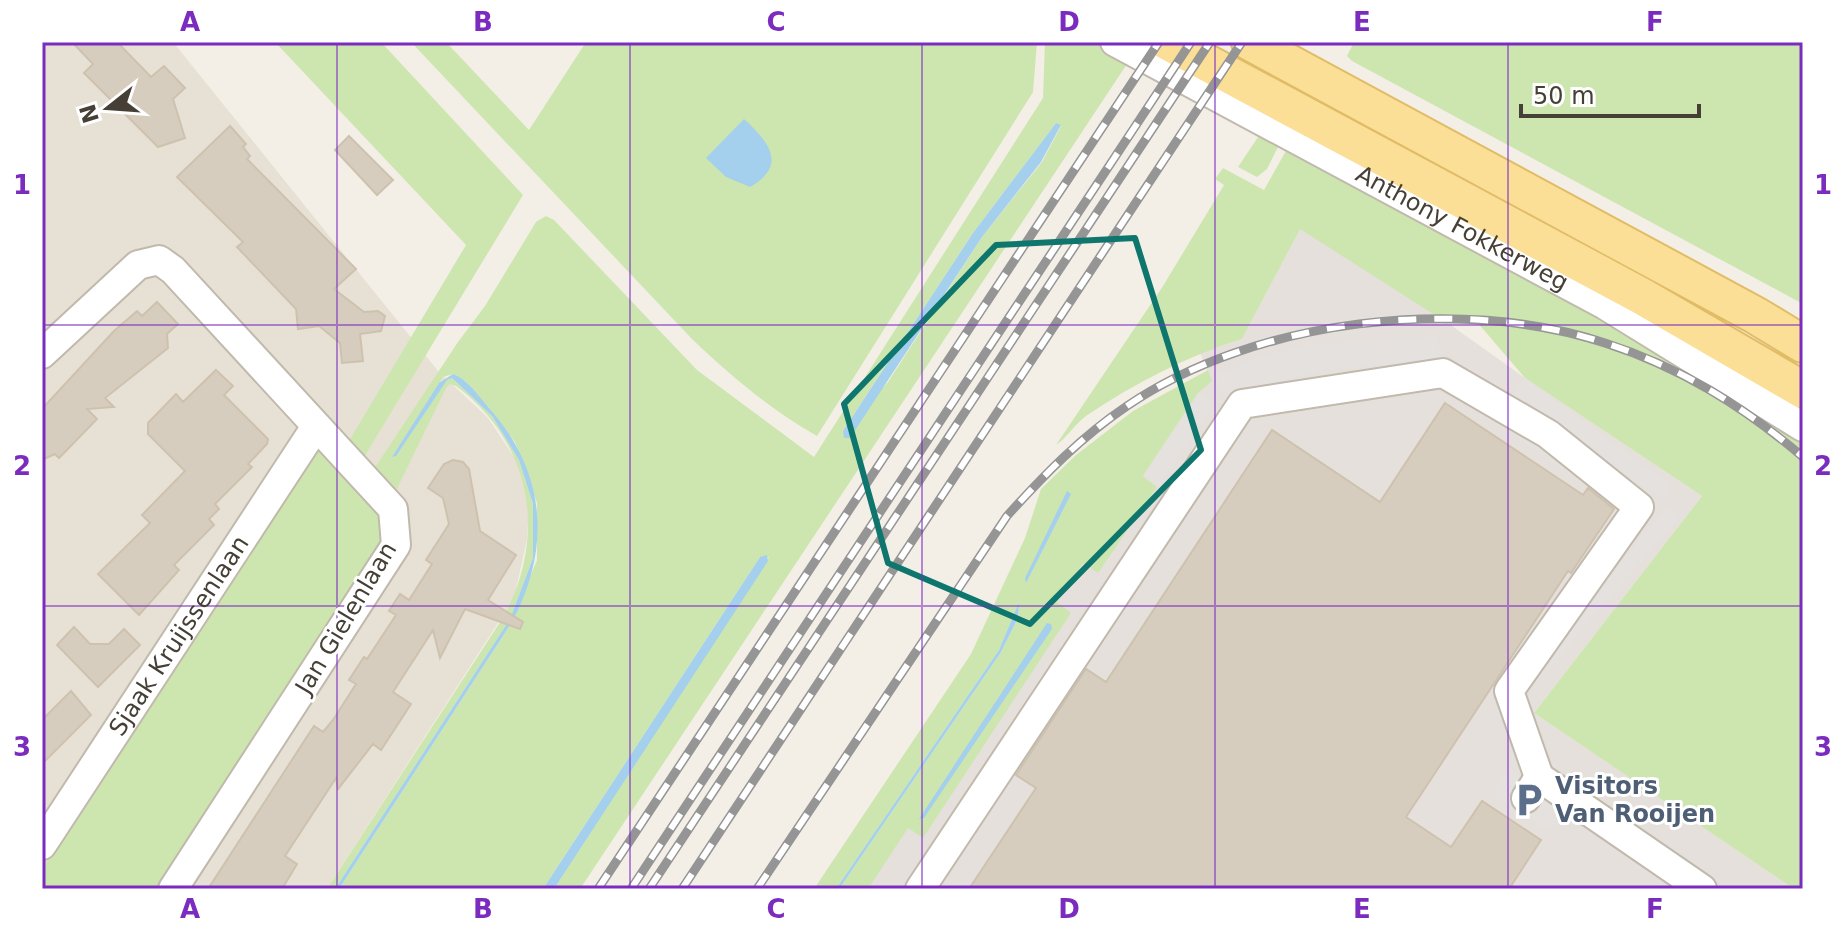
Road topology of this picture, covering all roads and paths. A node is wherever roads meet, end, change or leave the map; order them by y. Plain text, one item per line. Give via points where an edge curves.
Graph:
1 (1115, 42) edge
2 (1168, 42) edge
3 (1250, 42) edge
4 (1803, 344) edge
5 (42, 354) edge
6 (1803, 390) edge
7 (1803, 427) edge
8 (315, 428) junction
9 (42, 845) edge
10 (173, 889) edge
11 (920, 889) edge
12 (1702, 889) edge

1 - 7 street, Anthony Fokkerweg via 1605,305
2 - 6 main road, Anthony Fokkerweg via 1656,304
3 - 4 main road
5 - 8 street, Jan Gielenlaan via 138,265 159,260
8 - 9 street, Sjaak Kruijssenlaan
8 - 10 street, Jan Gielenlaan via 393,509 396,545
11 - 12 street via 1242,404 1443,373 1548,434 1639,507 1509,691 1532,788

